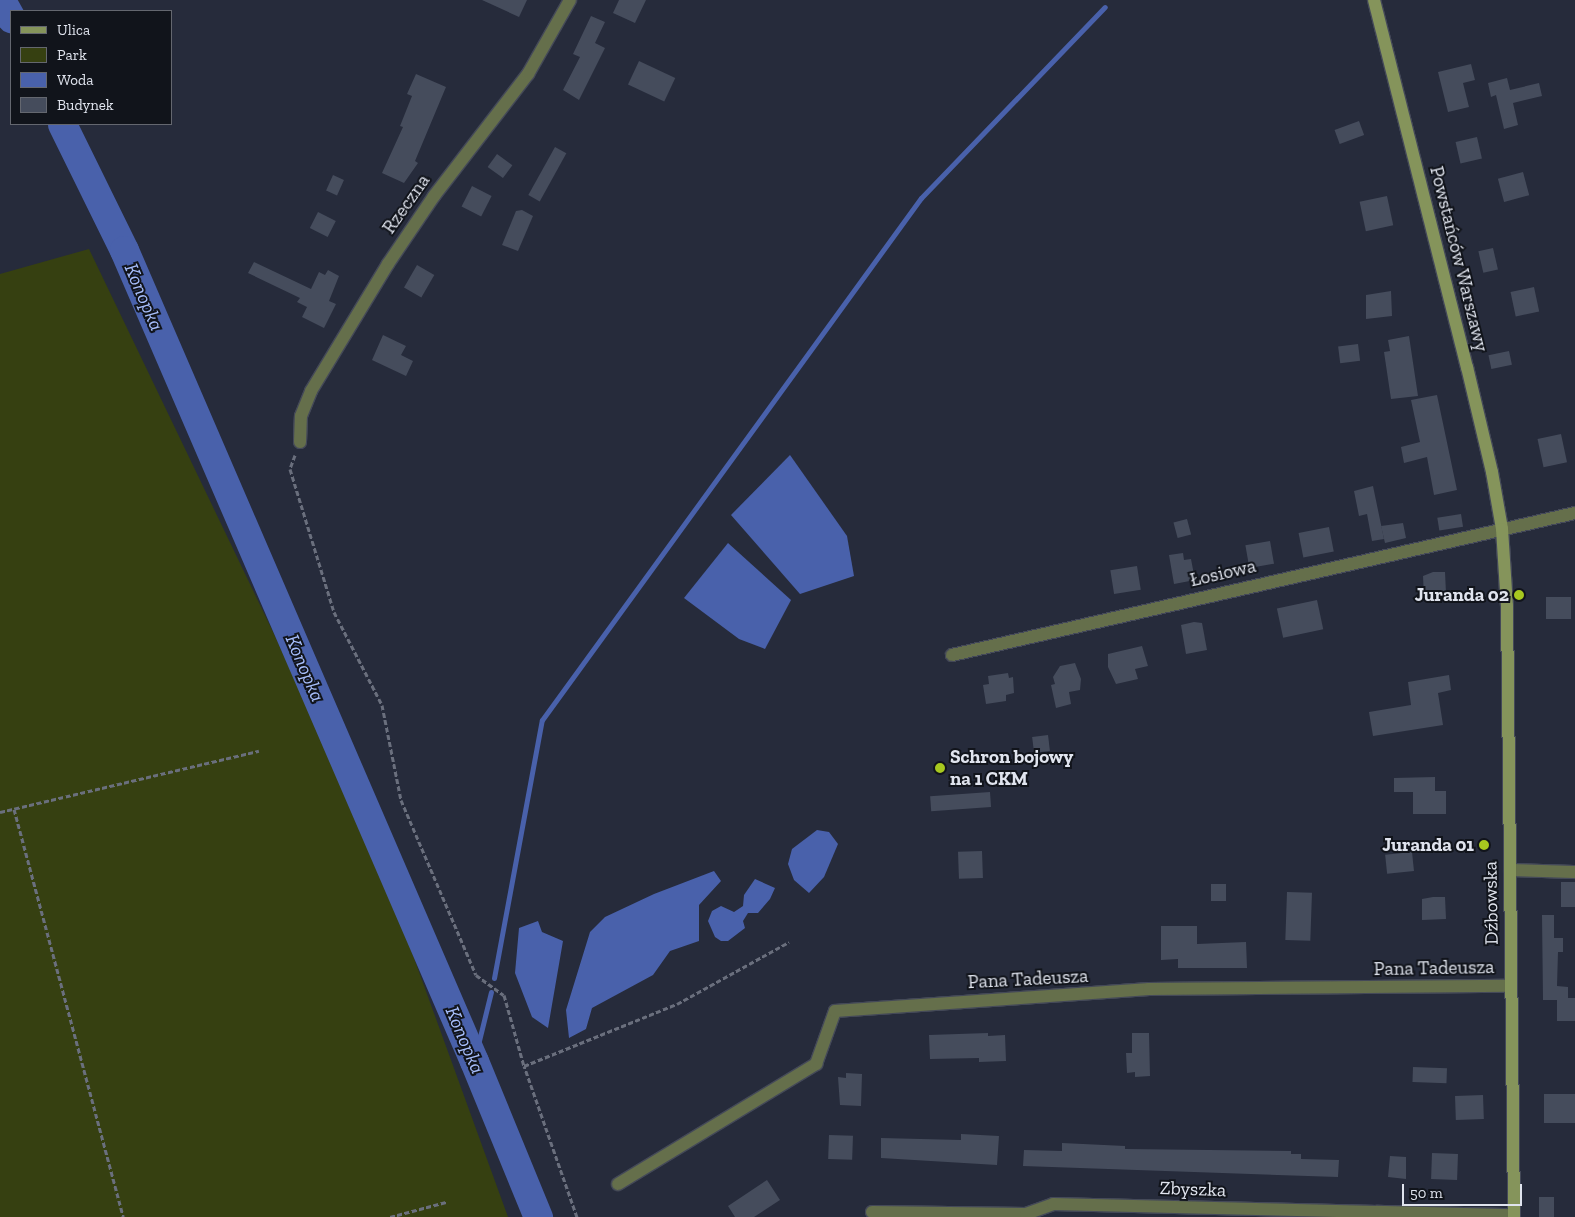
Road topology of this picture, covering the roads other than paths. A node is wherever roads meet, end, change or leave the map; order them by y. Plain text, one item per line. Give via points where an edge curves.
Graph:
1 (570, 0) edge
2 (1374, 0) edge
3 (300, 442) road end
4 (1575, 513) edge
5 (1502, 529) junction
6 (952, 655) dead end
7 (1510, 870) junction
8 (1575, 872) edge
9 (1511, 986) junction
10 (618, 1184) dead end
11 (872, 1212) dead end
12 (1133, 1212) edge
13 (1315, 1214) edge
14 (1514, 1216) edge

1 - 3 street, Rzeczna via 528,74 434,196 388,264 311,391 301,416
2 - 5 main road, Powstańców Warszawy via 1472,386
4 - 5 street, Łosiowa
5 - 6 street, Łosiowa
5 - 7 main road, Dźbowska via 1507,606
7 - 8 street
7 - 9 main road, Dźbowska
9 - 10 street, Pana Tadeusza via 1149,989 836,1011 816,1064
9 - 14 main road, Dźbowska
11 - 12 street, Zbyszka via 989,1216 1026,1214 1052,1204
12 - 13 street, Zbyszka
13 - 14 street, Zbyszka

